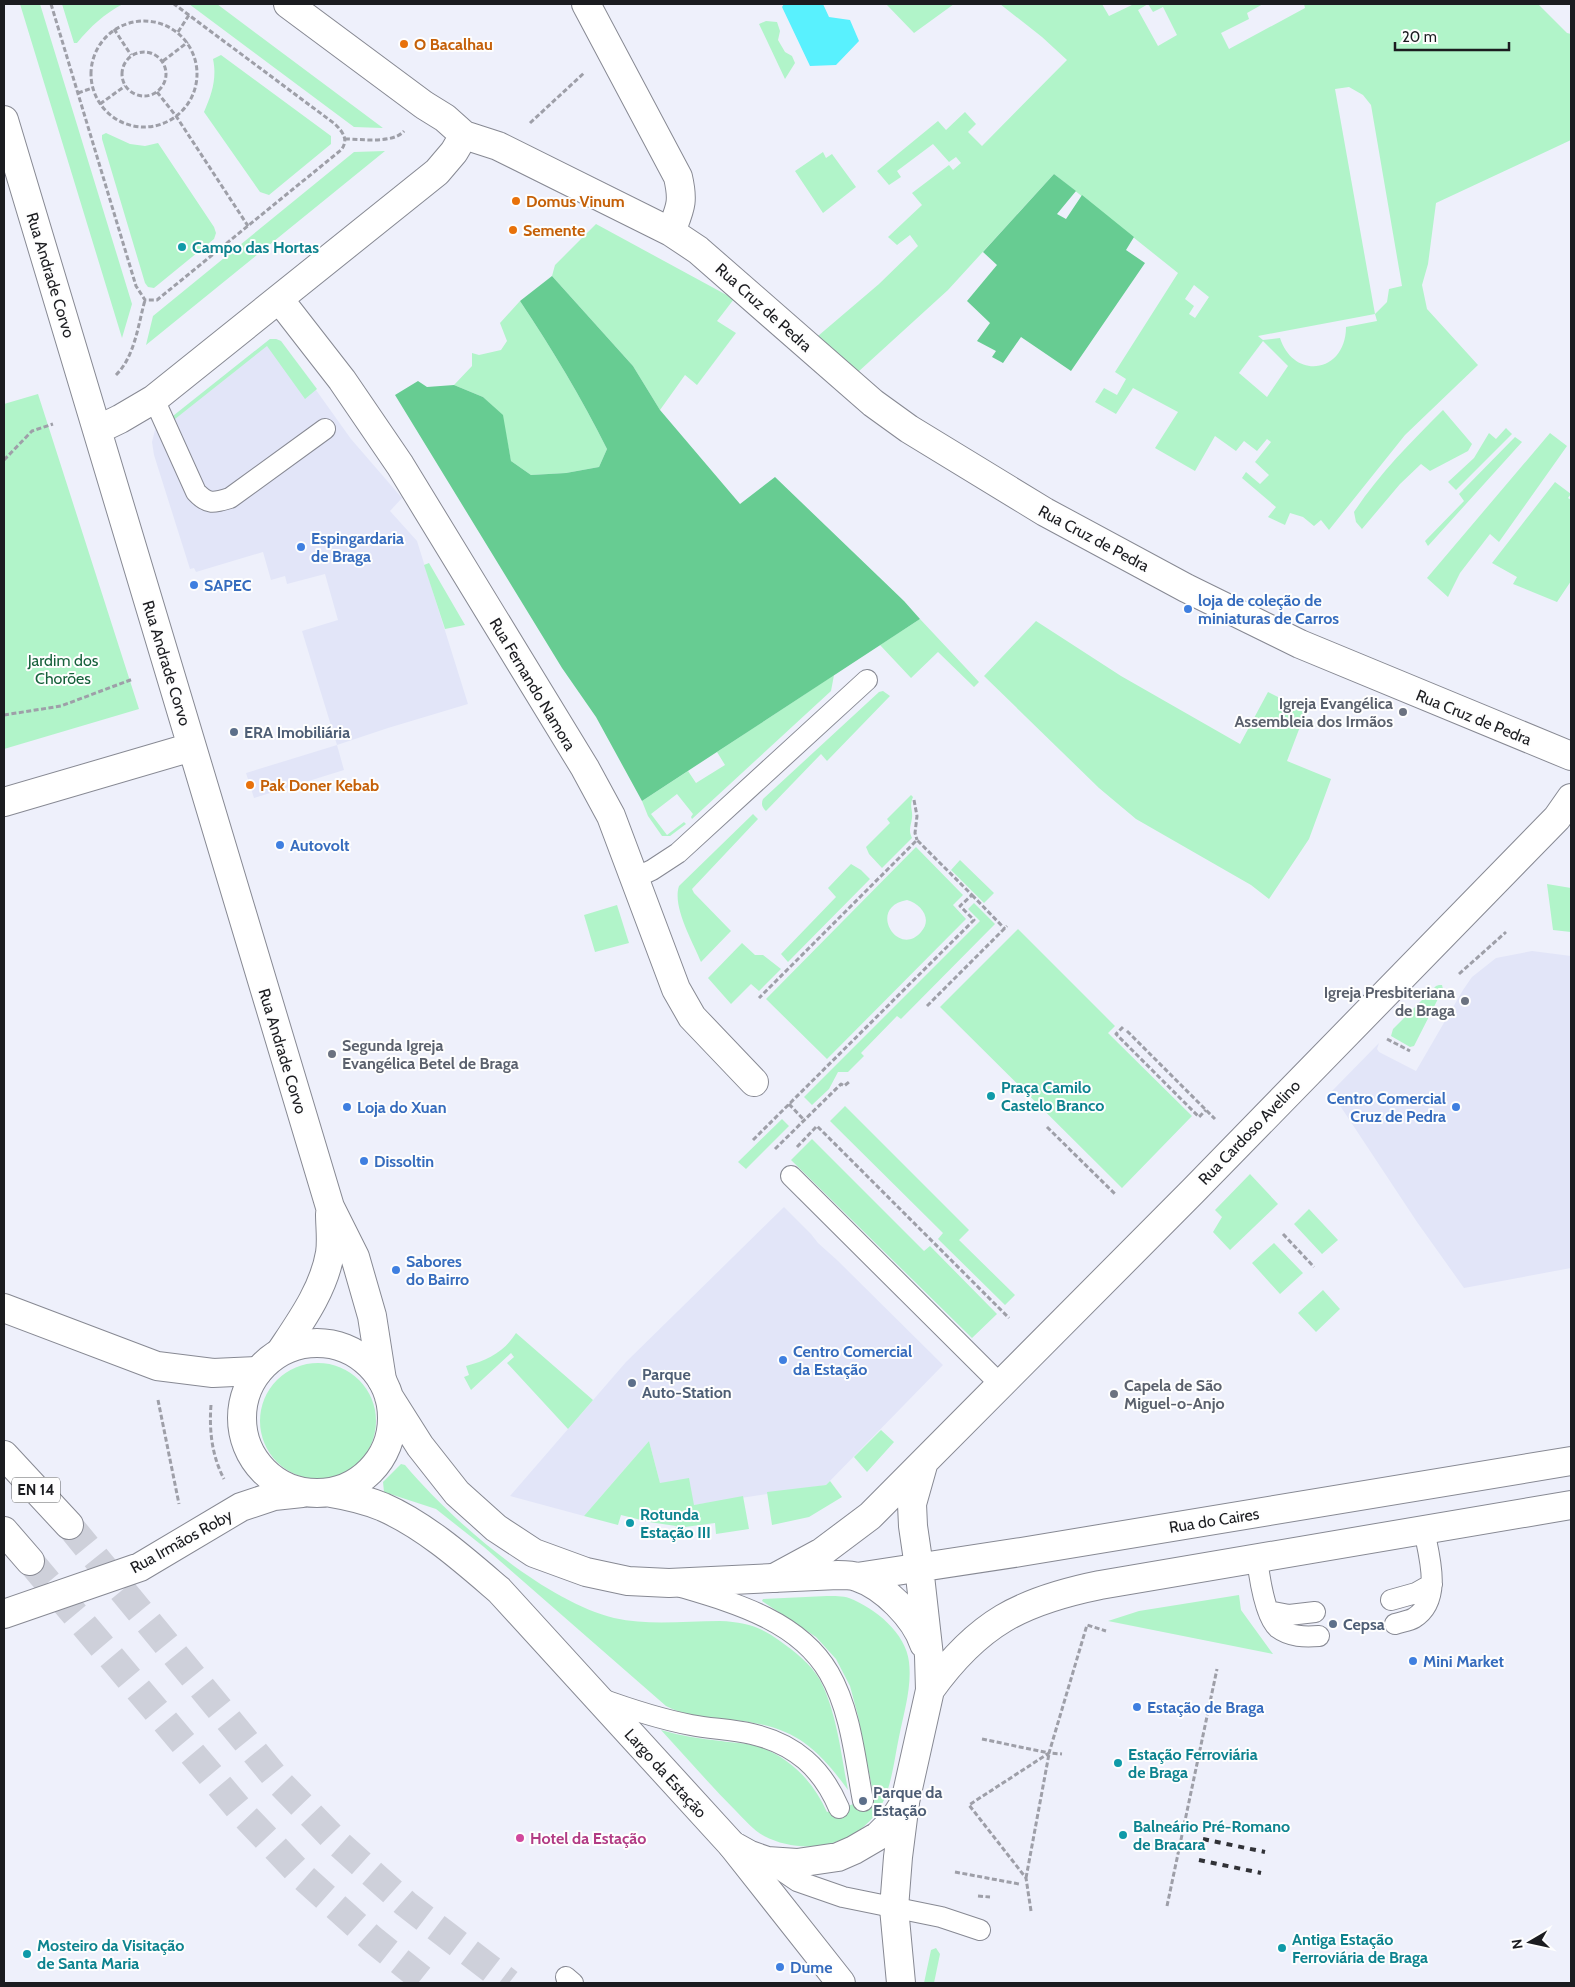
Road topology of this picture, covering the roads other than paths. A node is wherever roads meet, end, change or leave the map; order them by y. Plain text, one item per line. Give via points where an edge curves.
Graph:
1 (288, 4) edge
2 (586, 4) edge
3 (4, 120) edge
4 (464, 135) junction
5 (671, 232) junction
6 (279, 299) junction
7 (154, 399) junction
8 (97, 430) junction
9 (325, 430) dead end
10 (867, 680) dead end
11 (192, 747) junction
12 (1571, 756) edge
13 (1571, 798) edge
14 (4, 802) edge
15 (635, 878) junction
16 (754, 1082) dead end
17 (791, 1176) dead end
18 (330, 1207) junction
19 (4, 1308) edge
20 (281, 1351) junction
21 (258, 1371) junction
22 (1000, 1384) junction
23 (386, 1388) junction
24 (4, 1455) edge
25 (1571, 1461) edge
26 (924, 1463) junction
27 (302, 1493) junction
28 (331, 1493) junction
29 (1571, 1505) edge
30 (69, 1525) tunnel mouth
31 (1424, 1530) junction
32 (4, 1531) edge
33 (1257, 1558) junction
34 (30, 1561) tunnel mouth
35 (918, 1567) junction
36 (857, 1577) junction
37 (774, 1578) junction
38 (669, 1583) junction
39 (1432, 1584) junction
40 (1391, 1600) dead end
41 (1268, 1611) junction
42 (1315, 1612) dead end
43 (4, 1614) edge
44 (1395, 1624) dead end
45 (1319, 1636) dead end
46 (929, 1656) junction
47 (930, 1690) junction
48 (597, 1697) junction
49 (863, 1801) dead end
50 (905, 1802) junction
51 (839, 1808) dead end
52 (732, 1845) junction
53 (767, 1861) junction
54 (894, 1908) junction
55 (980, 1930) dead end
56 (841, 1983) edge
57 (901, 1983) edge

1 - 4 main road
2 - 5 main road via 678,177 682,205
3 - 8 main road, Rua Andrade Corvo
4 - 5 main road, Rua Cruz de Pedra via 498,146
4 - 6 main road via 437,172
5 - 12 main road, Rua Cruz de Pedra via 720,267 872,403 909,430 1045,512 1186,588 1292,640
6 - 7 main road
6 - 15 main road, Rua Fernando Namora via 342,380 400,465 585,768 611,816
7 - 8 main road
7 - 9 lane via 196,492 204,500 216,502 230,498
8 - 11 main road, Rua Andrade Corvo
10 - 15 lane via 678,853
11 - 14 main road
11 - 18 main road, Rua Andrade Corvo
13 - 22 main road, Rua Cardoso Avelino via 1557,818
15 - 16 main road, Rua Fernando Namora via 676,989 692,1017
17 - 22 lane
18 - 20 main road, Rua Andrade Corvo via 330,1253 320,1286
18 - 23 main road, Rua Andrade Corvo via 355,1257 372,1316
19 - 21 main road via 157,1366 213,1373
20 - 21 main road
20 - 23 main road via 303,1344 326,1343 348,1349 367,1362
21 - 27 main road via 244,1398 242,1430 252,1458 274,1480
22 - 26 main road, Rua Cardoso Avelino
23 - 28 main road via 392,1422 387,1446 374,1468 355,1484
23 - 38 main road, Largo da Estação via 420,1446 457,1493 496,1528 534,1553 586,1572 628,1581
24 - 30 main road, EN 14
25 - 35 main road, Rua do Caires
26 - 35 main road, Rua Cardoso Avelino via 912,1504
26 - 37 main road, Rua Cardoso Avelino via 848,1534
27 - 28 main road
27 - 43 main road, Rua Irmãos Roby via 274,1496 241,1507 140,1567
28 - 48 main road, Largo da Estação via 384,1508 421,1529 462,1559 499,1590
29 - 31 main road
31 - 33 main road
31 - 39 lane
32 - 34 main road
33 - 41 lane
33 - 47 main road via 1100,1584 1031,1604 996,1622 968,1645
35 - 36 main road, Rua do Caires
35 - 46 main road, Largo da Estação
36 - 37 main road, Largo da Estação
36 - 46 main road, Largo da Estação via 898,1604 921,1634
37 - 38 main road, Largo da Estação
38 - 49 lane via 747,1608 771,1620 814,1653 838,1692 848,1723
39 - 40 lane via 1416,1593
39 - 44 lane via 1421,1613
41 - 42 lane via 1289,1615
41 - 45 lane via 1277,1627 1290,1634
46 - 47 main road, Largo da Estação
47 - 50 main road, Largo da Estação
48 - 51 lane via 671,1721 752,1734 788,1748 821,1775
48 - 52 main road, Largo da Estação
50 - 53 main road, Largo da Estação via 878,1836 854,1850 823,1860
50 - 54 main road
52 - 53 main road, Largo da Estação
52 - 56 main road
53 - 54 lane via 797,1881 842,1897
54 - 55 lane via 941,1917
54 - 57 main road

